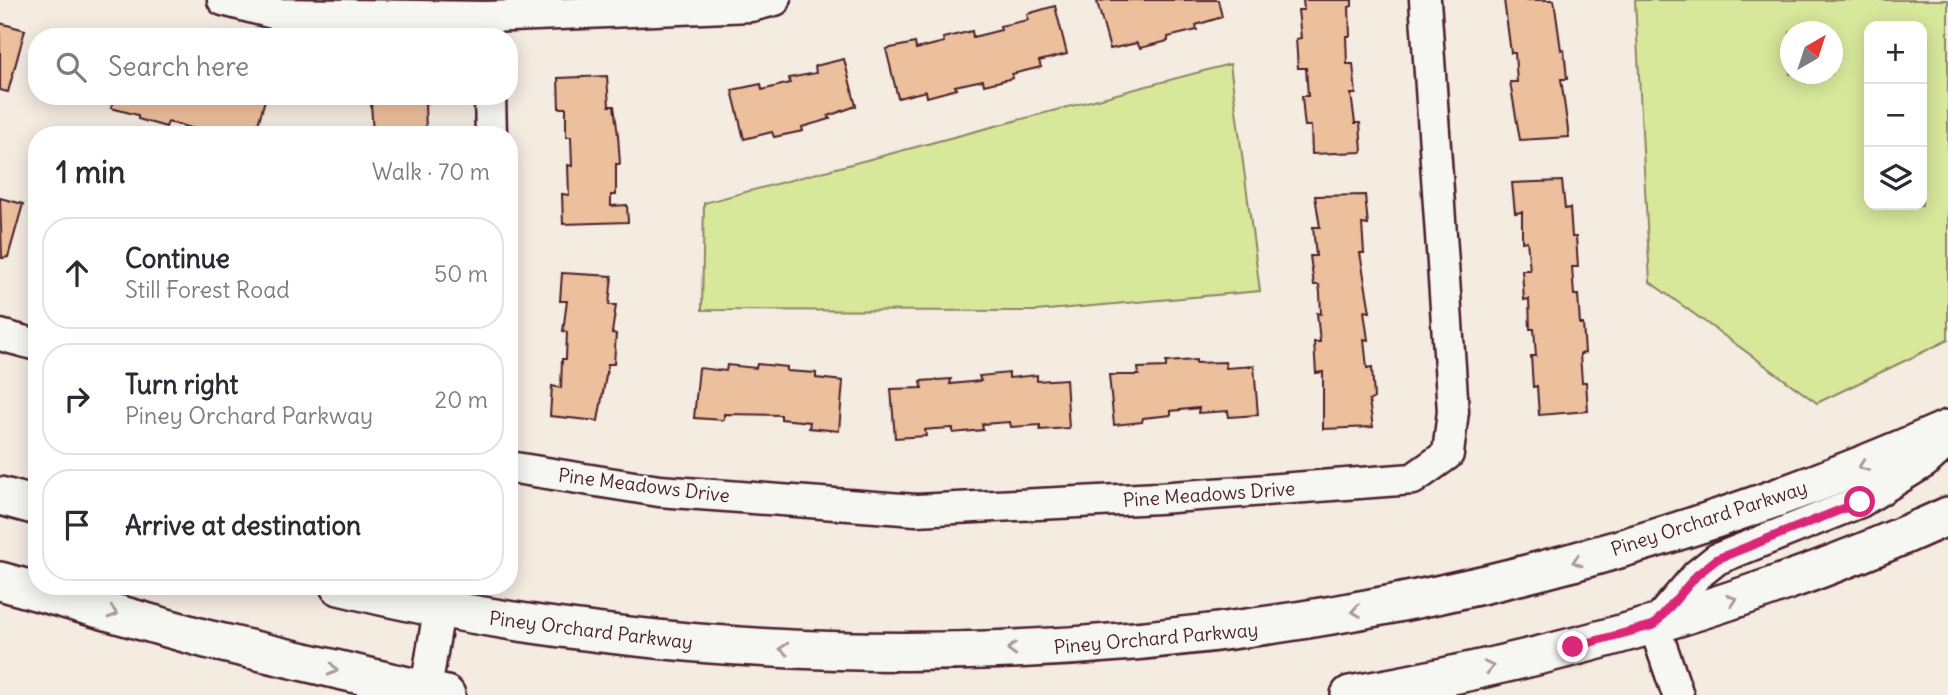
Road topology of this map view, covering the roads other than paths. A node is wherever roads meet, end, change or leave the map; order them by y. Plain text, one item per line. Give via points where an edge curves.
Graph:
1 (223, 0) edge
2 (775, 0) edge
3 (1425, 0) edge
4 (487, 27) edge
5 (490, 105) edge
6 (491, 126) edge
7 (0, 335) edge
8 (28, 343) edge
9 (1948, 429) edge
10 (1948, 441) edge
11 (518, 468) edge
12 (0, 496) edge
13 (28, 504) edge
14 (1948, 516) edge
15 (0, 581) edge
16 (28, 589) edge
17 (50, 595) edge
18 (416, 595) edge
19 (441, 598) edge
20 (1654, 625) junction
21 (432, 694) edge
22 (1350, 695) edge
23 (1678, 695) edge

1 - 4 street via 277,14
2 - 4 street via 751,6
3 - 11 street, Pine Meadows Drive via 1453,411 1448,454 1413,479 916,510 659,491
5 - 6 street
7 - 8 street
9 -> 19 street, Piney Orchard Parkway via 1719,518 1559,566 1409,601 1250,630 1093,647 883,653 589,634
10 - 20 street via 1860,502 1717,559
12 - 13 street
20 -> 14 street via 1866,554
15 -> 16 street
17 -> 21 street
18 - 19 street, Piney Orchard Parkway
19 - 21 street
22 -> 20 street via 1425,682
20 - 23 street

